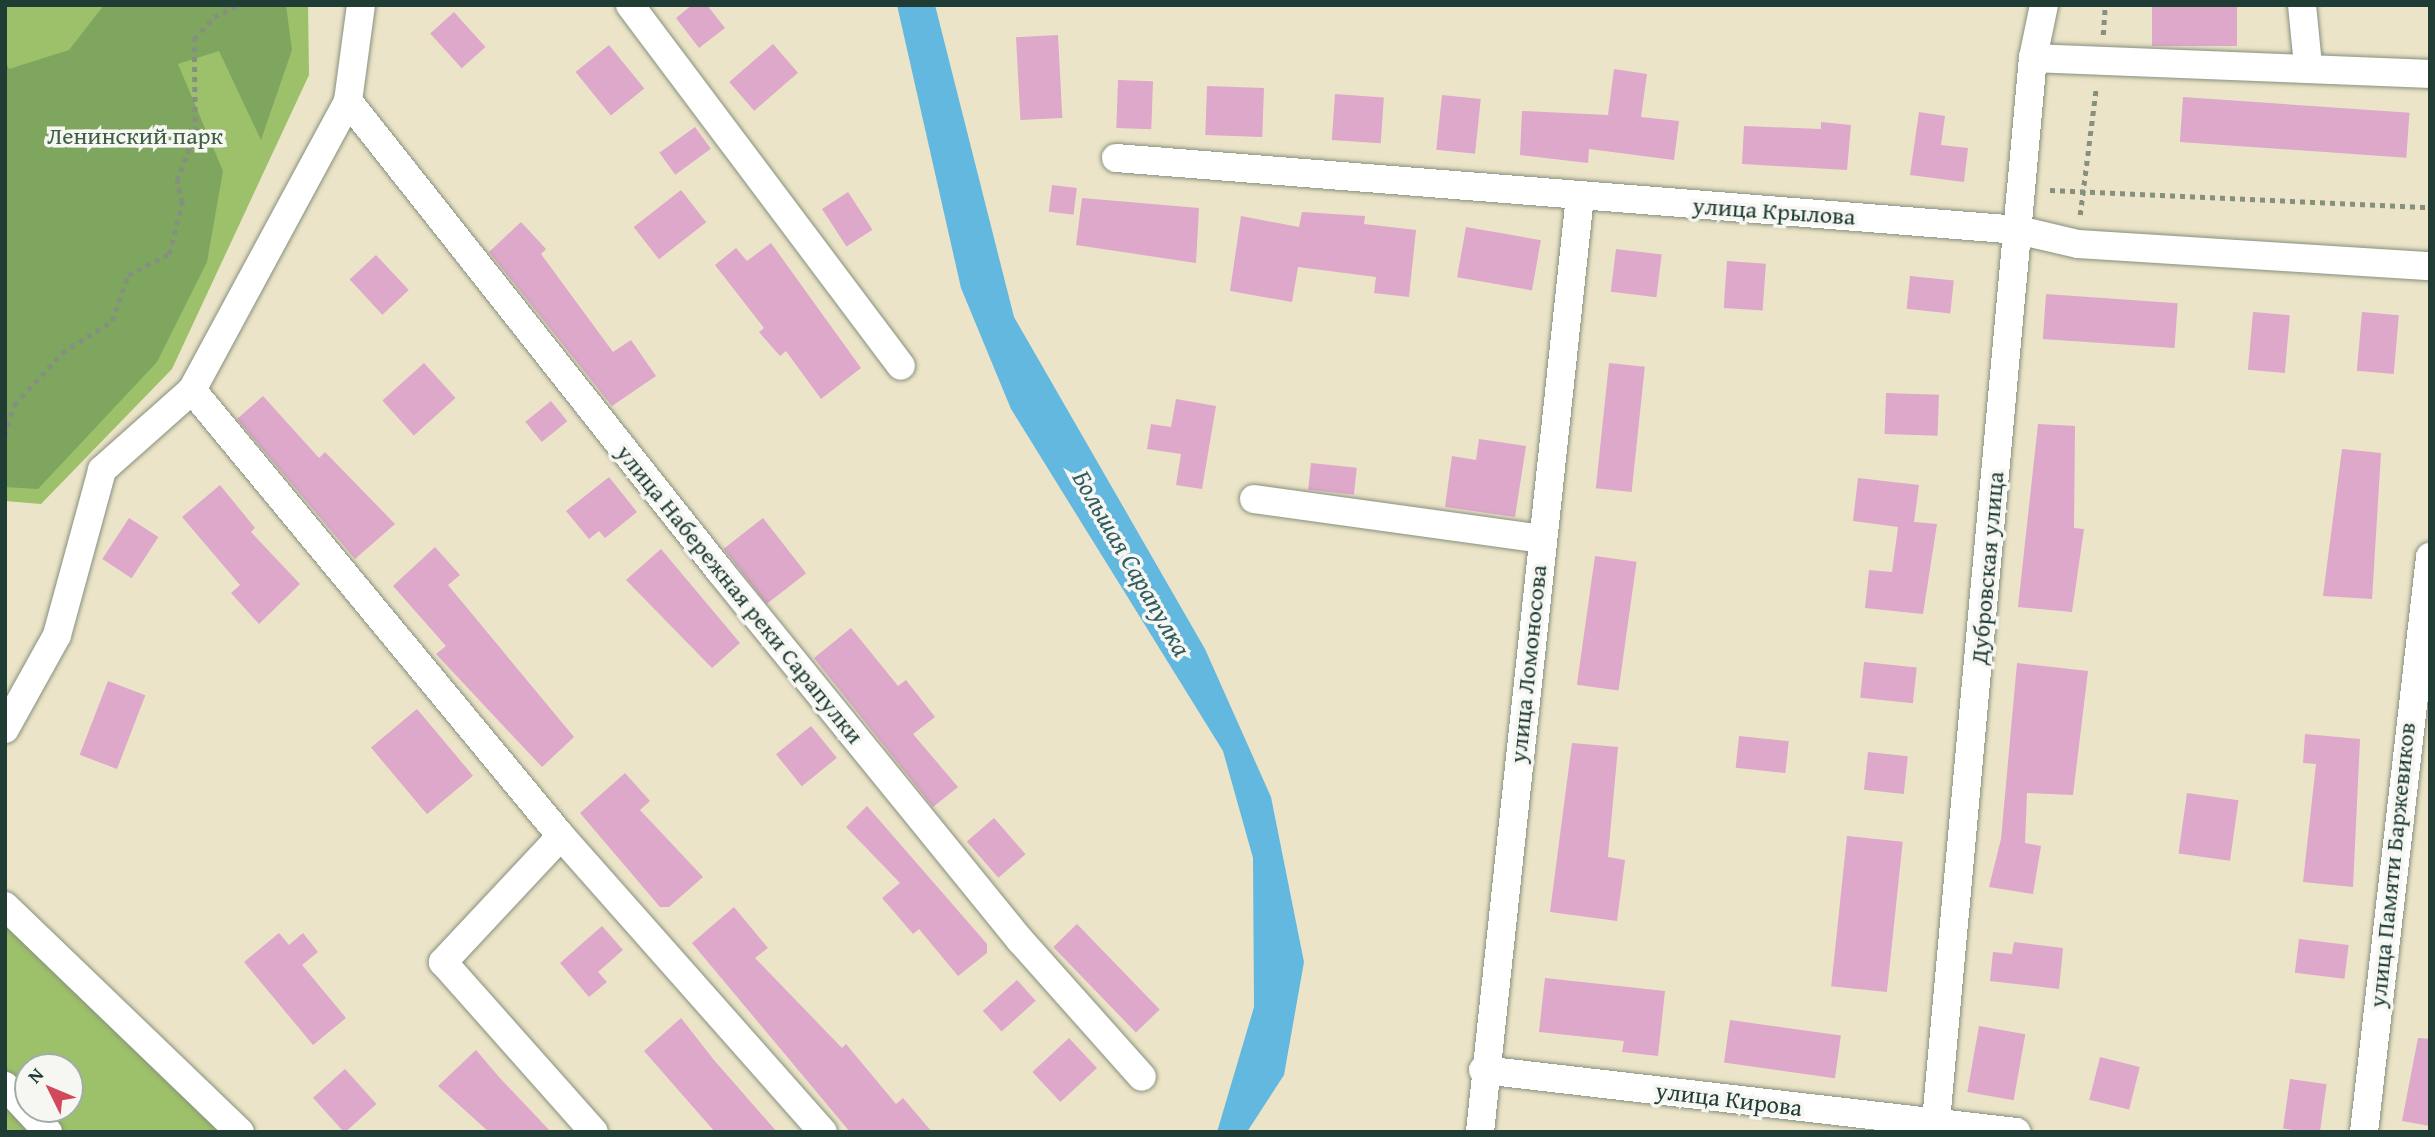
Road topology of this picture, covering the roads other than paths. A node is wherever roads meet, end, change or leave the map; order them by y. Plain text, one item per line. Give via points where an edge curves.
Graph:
1 (360, 5) edge
2 (630, 5) edge
3 (2044, 5) edge
4 (2302, 5) edge
5 (2033, 58) junction
6 (2308, 65) junction
7 (2430, 74) edge
8 (348, 101) junction
9 (1116, 158) dead end
10 (1580, 196) junction
11 (2018, 230) junction
12 (2430, 266) edge
13 (901, 366) dead end
14 (192, 390) junction
15 (1254, 499) dead end
16 (1542, 539) junction
17 (2430, 557) edge
18 (2419, 708) edge
19 (5, 729) edge
20 (561, 836) junction
21 (5, 906) edge
22 (1483, 1070) junction
23 (1142, 1077) dead end
24 (5, 1086) edge
25 (1935, 1128) edge
26 (48, 1132) edge
27 (240, 1132) edge
28 (594, 1132) edge
29 (824, 1132) edge
30 (1480, 1132) edge
31 (2016, 1132) edge
32 (2364, 1132) edge

1 - 8 street
2 - 13 street
3 - 5 street, Дубровская улица
4 - 6 street
5 - 6 street
5 - 11 street, Дубровская улица
6 - 7 street
8 - 14 street
8 - 23 street, улица Набережная реки Сарапулки via 737,593 1020,940
9 - 10 street, улица Крылова
10 - 11 street, улица Крылова
10 - 16 street, улица Ломоносова
11 - 12 street, улица Крылова via 2078,244
11 - 25 street, Дубровская улица
14 - 19 street via 102,470 57,635
14 - 20 street
15 - 16 street
16 - 22 street, улица Ломоносова
17 - 18 street, улица Памяти Баржевиков
18 - 32 street, улица Памяти Баржевиков
20 - 28 street via 443,962
20 - 29 street
21 - 27 street
22 - 25 street, улица Кирова
22 - 30 street, улица Ломоносова
24 - 26 street
25 - 31 street, улица Кирова

